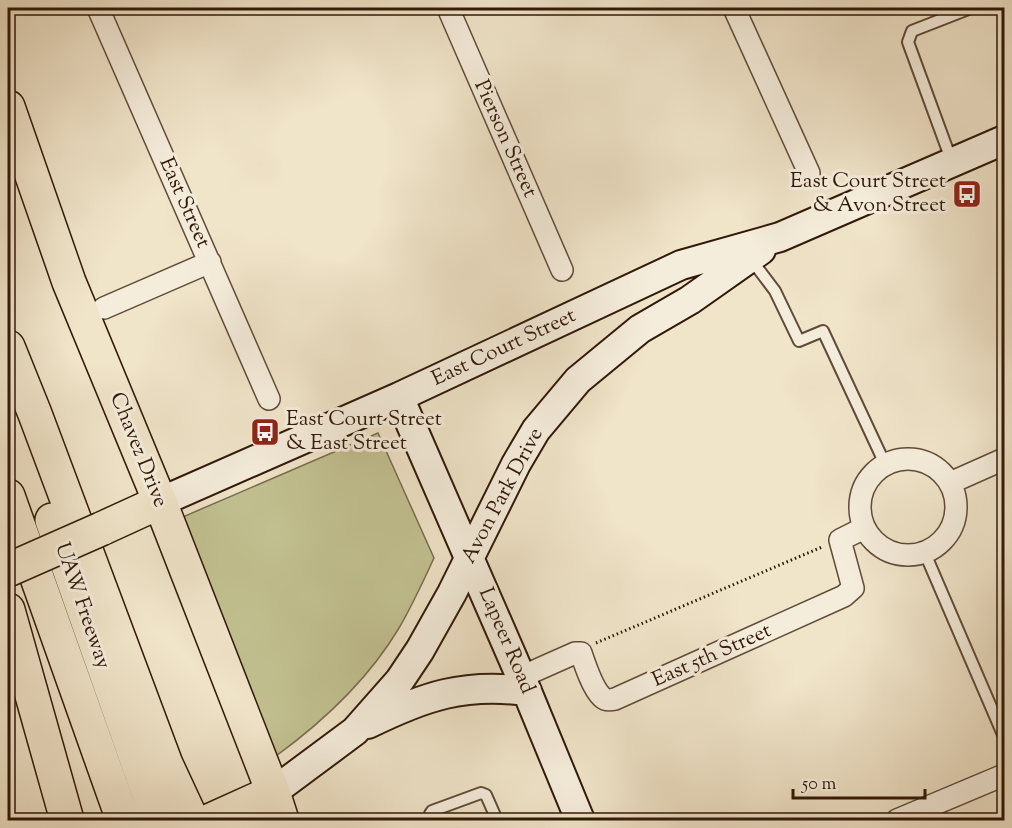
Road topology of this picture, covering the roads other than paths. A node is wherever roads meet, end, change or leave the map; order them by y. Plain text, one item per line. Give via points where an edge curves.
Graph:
1 (98, 8) edge
2 (448, 8) edge
3 (734, 8) edge
4 (971, 8) edge
5 (8, 107) edge
6 (1005, 140) edge
7 (952, 162) junction
8 (809, 173) dead end
9 (780, 237) junction
10 (750, 258) junction
11 (210, 262) junction
12 (562, 270) dead end
13 (657, 276) junction
14 (104, 308) dead end
15 (673, 309) junction
16 (8, 347) edge
17 (8, 391) edge
18 (399, 397) junction
19 (269, 399) dead end
20 (1005, 459) edge
21 (885, 464) junction
22 (950, 483) junction
23 (8, 496) edge
24 (160, 502) junction
25 (864, 528) junction
26 (924, 551) junction
27 (470, 558) junction
28 (8, 570) edge
29 (8, 610) edge
30 (524, 684) junction
31 (354, 731) junction
32 (1005, 737) edge
33 (1005, 776) edge
34 (278, 806) edge
35 (207, 819) edge
36 (67, 820) edge
37 (123, 820) edge
38 (158, 820) edge
39 (431, 820) edge
40 (497, 820) edge
41 (580, 820) edge
42 (897, 820) edge

1 - 11 street, East Street
2 - 12 street, Pierson Street
3 - 8 street
4 - 7 lane via 912,31 908,42
5 - 24 main road, Chavez Drive via 69,282
6 - 7 main road, East Court Street
7 - 9 main road, East Court Street
9 - 10 main road, Avon Park Drive
9 - 13 main road, East Court Street via 681,265
10 - 15 main road, Avon Park Drive
10 - 21 lane via 775,291 799,340 823,331
11 - 14 street
11 - 19 street, East Street
13 - 15 main road
13 - 18 main road, East Court Street
15 - 27 main road, Avon Park Drive via 640,328 558,402 516,464
16 - 35 main road via 166,764
17 - 38 main road, UAW Freeway
18 - 24 main road, East Court Street
18 - 27 main road, Lapeer Road
20 - 22 street
21 - 22 street via 909,458 933,465
21 - 25 street via 867,480 859,504
22 - 26 street via 957,508 950,532 931,550
23 - 37 main road, UAW Freeway
24 - 28 main road, East Court Street, bridge
24 - 34 main road, Chavez Drive
25 - 26 street via 881,548 906,555
25 - 30 street, East 5th Street via 840,540 853,588 844,596 615,699 602,697 581,653
26 - 32 lane
27 - 30 main road, Lapeer Road
27 - 31 main road, Avon Park Drive via 400,680
29 - 36 main road
30 - 31 main road via 448,693 406,705
30 - 41 main road, Lapeer Road
31 - 34 main road
33 - 42 street
34 - 35 main road
39 - 40 lane via 432,811 481,792

